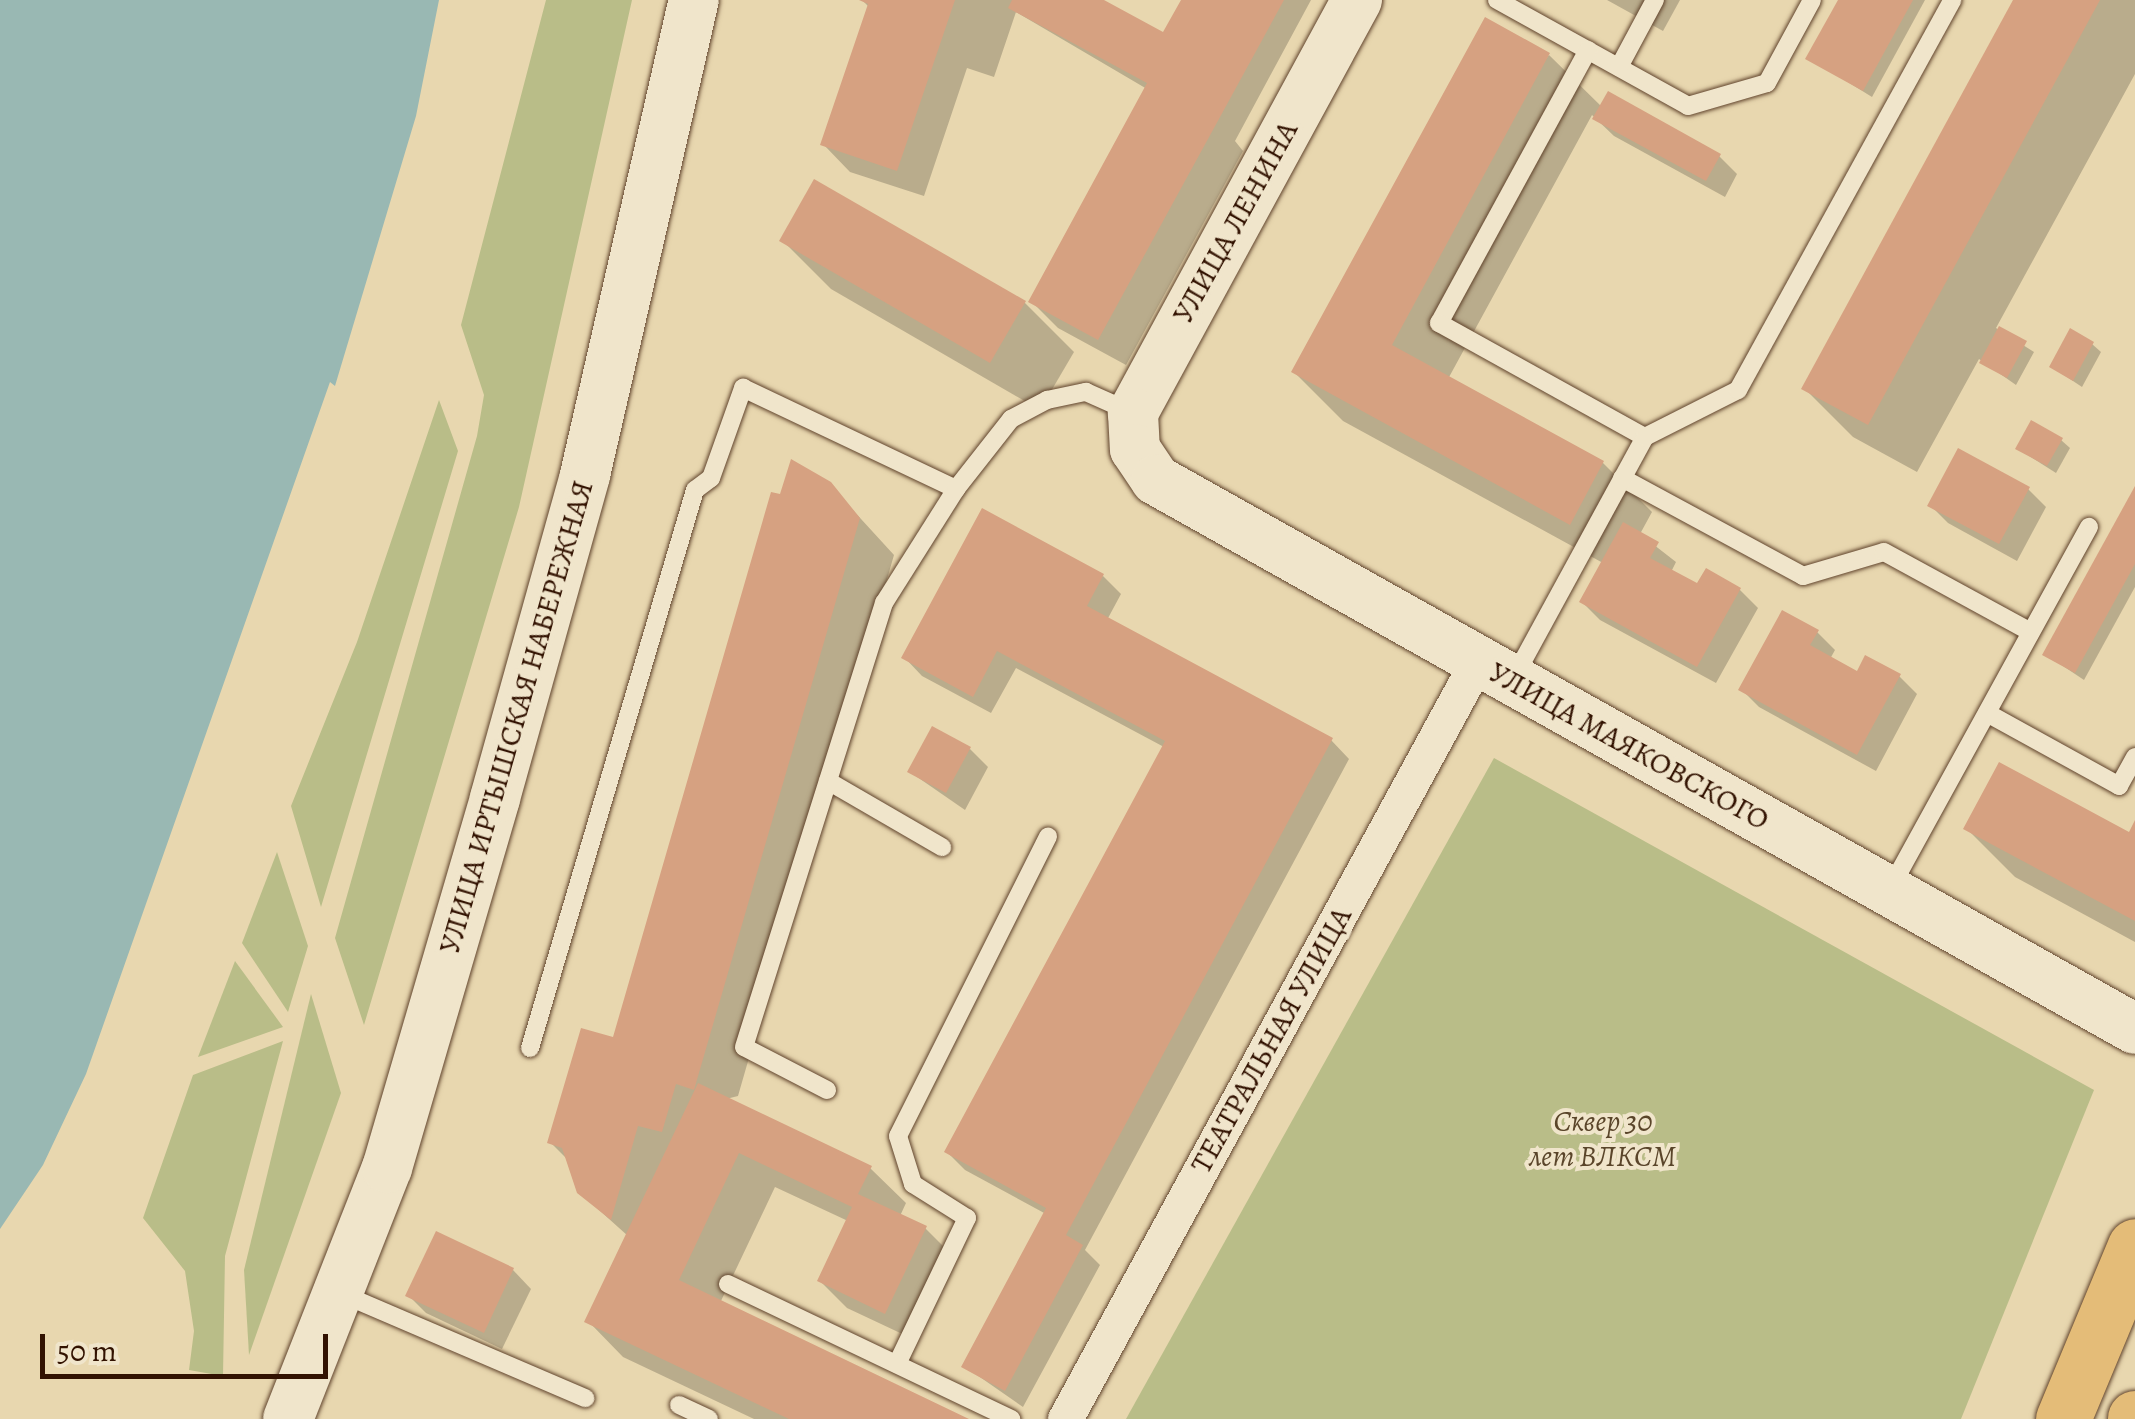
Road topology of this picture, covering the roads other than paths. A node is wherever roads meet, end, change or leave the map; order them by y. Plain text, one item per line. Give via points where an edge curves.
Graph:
1 (694, 0) edge
2 (1357, 0) edge
3 (1497, 0) edge
4 (1655, 0) edge
5 (1812, 0) edge
6 (1952, 0) edge
7 (1588, 50) junction
8 (1618, 67) junction
9 (1134, 431) junction
10 (1645, 436) junction
11 (1622, 478) junction
12 (956, 490) junction
13 (2089, 527) dead end
14 (2031, 632) junction
15 (1494, 672) junction
16 (1986, 713) junction
17 (2135, 757) edge
18 (828, 781) junction
19 (1048, 837) dead end
20 (942, 847) dead end
21 (1889, 892) junction
22 (2135, 1029) edge
23 (530, 1048) dead end
24 (827, 1090) dead end
25 (2135, 1246) edge
26 (728, 1284) dead end
27 (340, 1293) junction
28 (898, 1364) junction
29 (585, 1398) dead end
30 (679, 1405) dead end
31 (288, 1419) edge
32 (708, 1419) edge
33 (1011, 1419) edge
34 (1065, 1419) edge
35 (2062, 1419) edge

1 - 27 main road, УЛИЦА ИРТЫШСКАЯ НАБЕРЕЖНАЯ via 585,475 387,1168
2 - 9 main road, УЛИЦА ЛЕНИНА
3 - 7 lane
4 - 8 lane
5 - 8 lane via 1767,83 1688,106
6 - 10 lane via 1738,390
7 - 8 lane
7 - 10 lane via 1439,323
9 - 12 lane via 1086,392 1047,400 1011,419
9 - 15 main road, УЛИЦА МАЯКОВСКОГО via 1156,480
10 - 11 lane
11 - 14 lane via 1804,576 1884,552
11 - 15 lane
12 - 18 lane via 884,603
12 - 23 lane via 743,388 711,478 695,490
13 - 14 lane
14 - 16 lane
15 - 21 main road, УЛИЦА МАЯКОВСКОГО
15 - 34 street, ТЕАТРАЛЬНАЯ УЛИЦА
16 - 17 lane via 2119,786
16 - 21 lane
18 - 20 lane
18 - 24 lane via 744,1047
19 - 28 lane via 898,1136 914,1184 967,1218
21 - 22 main road, УЛИЦА МАЯКОВСКОГО
25 - 35 main road
26 - 28 lane
27 - 29 lane
27 - 31 main road, УЛИЦА ИРТЫШСКАЯ НАБЕРЕЖНАЯ
28 - 33 lane
30 - 32 lane

